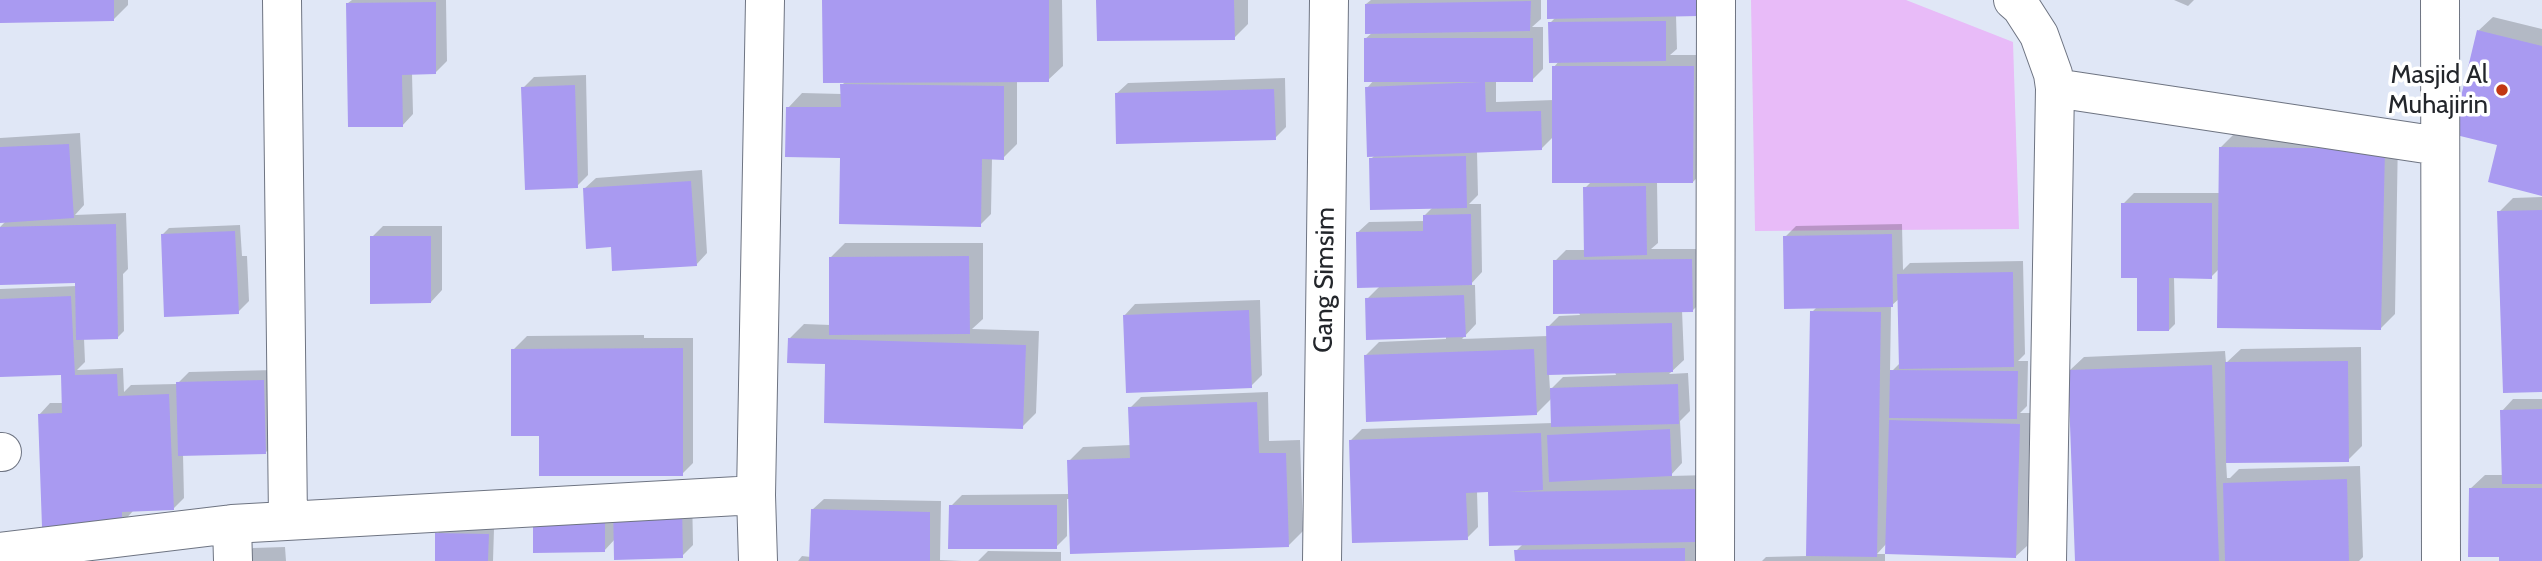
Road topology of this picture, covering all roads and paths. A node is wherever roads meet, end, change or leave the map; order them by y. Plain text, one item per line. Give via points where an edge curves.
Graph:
1 (282, 0) edge
2 (765, 0) edge
3 (1329, 0) edge
4 (1716, 0) edge
5 (2013, 0) edge
6 (2440, 0) edge
7 (2055, 88) junction
8 (2439, 146) junction
9 (757, 495) junction
10 (288, 520) junction
11 (232, 542) edge
12 (0, 552) edge
13 (758, 561) edge
14 (1322, 561) edge
15 (1716, 561) edge
16 (2047, 561) edge
17 (2441, 561) edge

1 - 10 street
2 - 9 street
3 - 14 street, Gang Simsim
4 - 15 street
5 - 7 street via 2039,35
6 - 8 street
7 - 8 street
7 - 16 street
8 - 17 street
9 - 10 street
9 - 13 street
10 - 11 street
11 - 12 street

